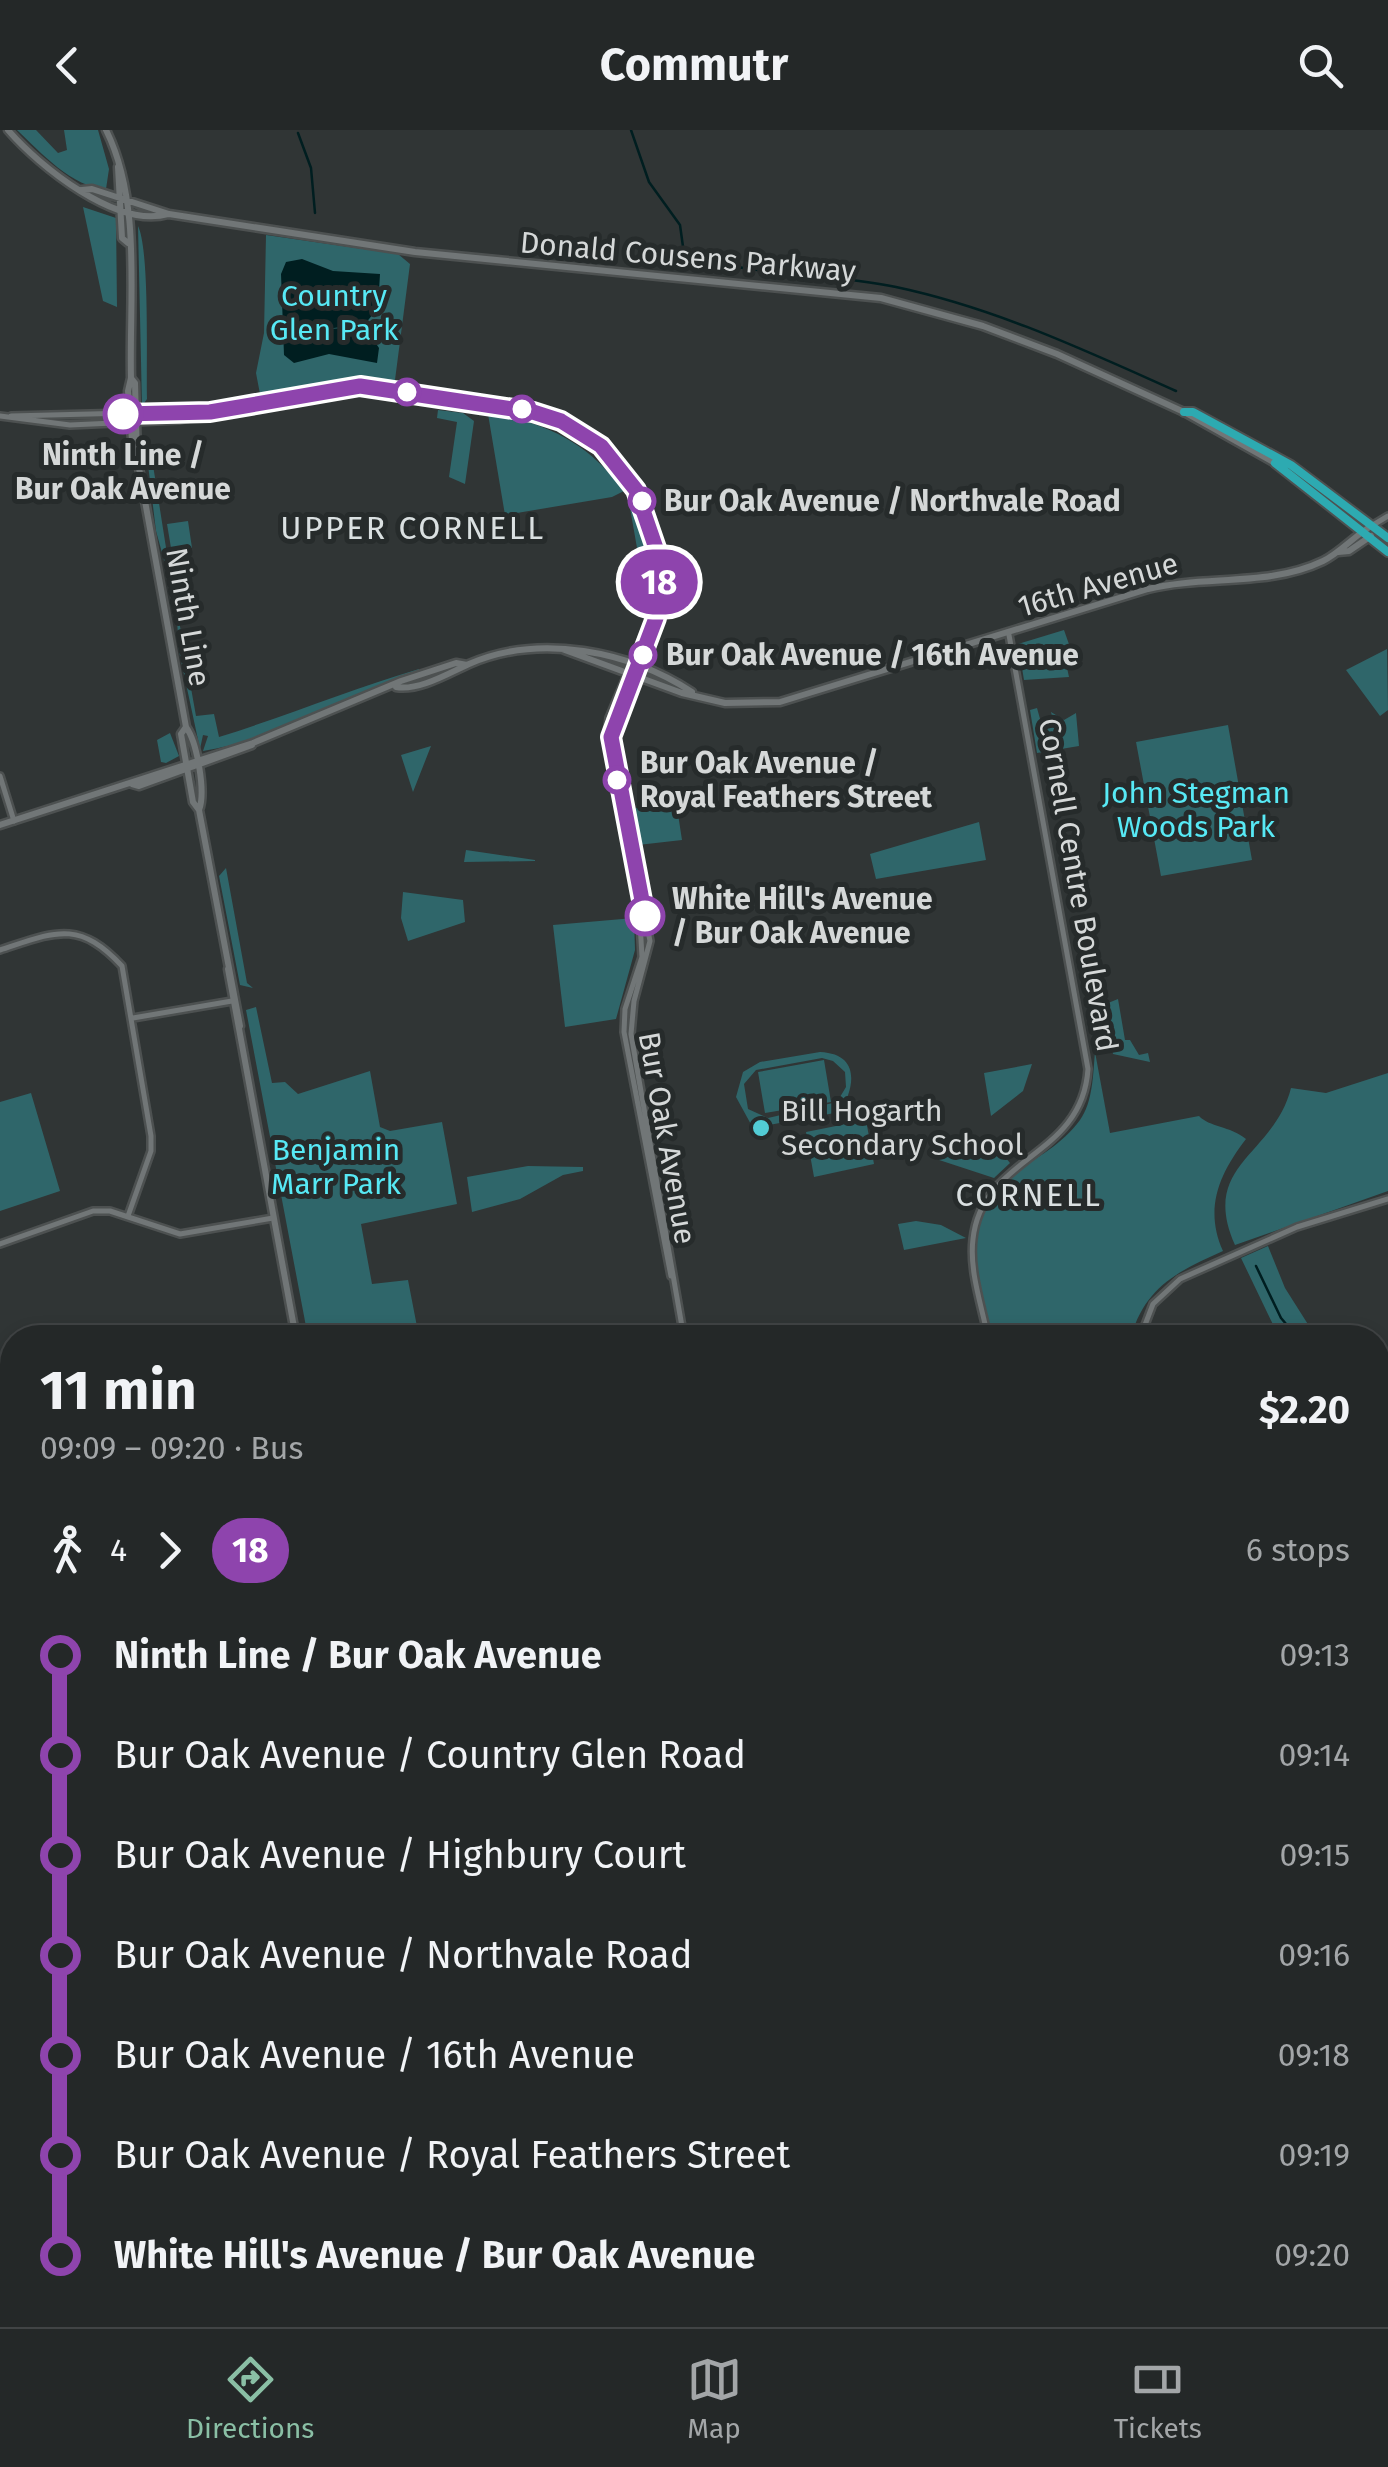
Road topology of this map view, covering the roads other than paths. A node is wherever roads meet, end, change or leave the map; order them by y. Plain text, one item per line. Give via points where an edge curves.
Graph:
1 (8, 130) edge
2 (106, 130) edge
3 (118, 167) junction
4 (82, 190) junction
5 (119, 199) junction
6 (128, 202) junction
7 (120, 209) junction
8 (129, 212) junction
9 (169, 214) junction
10 (128, 244) junction
11 (1184, 412) junction
12 (4, 416) edge
13 (133, 418) junction
14 (1275, 463) joint
15 (1388, 516) edge
16 (1382, 530) edge
17 (1367, 534) junction
18 (1388, 552) edge
19 (1009, 635) junction
20 (632, 671) junction
21 (192, 766) junction
22 (0, 776) edge
23 (14, 820) junction
24 (0, 825) edge
25 (0, 950) edge
26 (228, 969) junction
27 (232, 1001) junction
28 (133, 1018) junction
29 (240, 1026) junction
30 (1388, 1199) edge
31 (128, 1216) junction
32 (273, 1218) junction
33 (0, 1244) edge
34 (294, 1325) edge
35 (681, 1325) edge
36 (985, 1325) edge
37 (1145, 1325) edge

1 - 4 main road, Donald Cousens Parkway
2 - 3 main road, Ninth Line
3 - 5 main road, Ninth Line
3 - 6 main road, Ninth Line
4 - 5 main road, Donald Cousens Parkway
4 - 7 main road, Donald Cousens Parkway
5 - 6 main road, Donald Cousens Parkway
5 - 7 main road, Ninth Line
6 - 8 main road, Ninth Line
6 - 9 main road, Donald Cousens Parkway
7 - 8 main road, Donald Cousens Parkway
7 - 10 main road, Ninth Line
8 - 9 main road, Donald Cousens Parkway
8 - 10 main road, Ninth Line
9 - 11 main road, Donald Cousens Parkway via 414,252 881,298 1021,339
10 - 13 main road, Ninth Line
11 - 14 main road, Donald Cousens Parkway
11 - 16 main road, Donald Cousens Parkway via 1246,437
12 - 13 street, Bur Oak Avenue
13 - 20 street, Bur Oak Avenue via 179,420 360,386 513,406 561,421 601,446 636,490 658,554 652,634
13 - 21 main road, Ninth Line
14 - 17 main road, Donald Cousens Parkway
15 - 16 street, 16th Avenue
16 - 17 main road, 16th Avenue
17 - 18 main road, Donald Cousens Parkway
17 - 19 main road, 16th Avenue via 1349,550 1279,574 1182,581
19 - 20 main road, 16th Avenue via 780,702 724,703
19 - 36 street, Cornell Centre Boulevard via 1088,1069 1069,1125 1003,1177 978,1216 972,1256
20 - 21 main road, 16th Avenue via 598,652 562,650 456,663
20 - 35 street, Bur Oak Avenue via 609,718 650,941 631,1034
21 - 23 main road, 16th Avenue
21 - 26 main road, Ninth Line
22 - 23 street
23 - 24 main road, 16th Avenue
25 - 28 street via 64,930 89,938 122,966
26 - 27 main road, Ninth Line
26 - 29 main road, Ninth Line
27 - 28 street
27 - 29 main road, Ninth Line
28 - 31 street via 150,1150
29 - 32 main road, Ninth Line
30 - 37 street via 1286,1231 1180,1279 1153,1304
31 - 32 street via 180,1234
31 - 33 street via 94,1211
32 - 34 main road, Ninth Line

